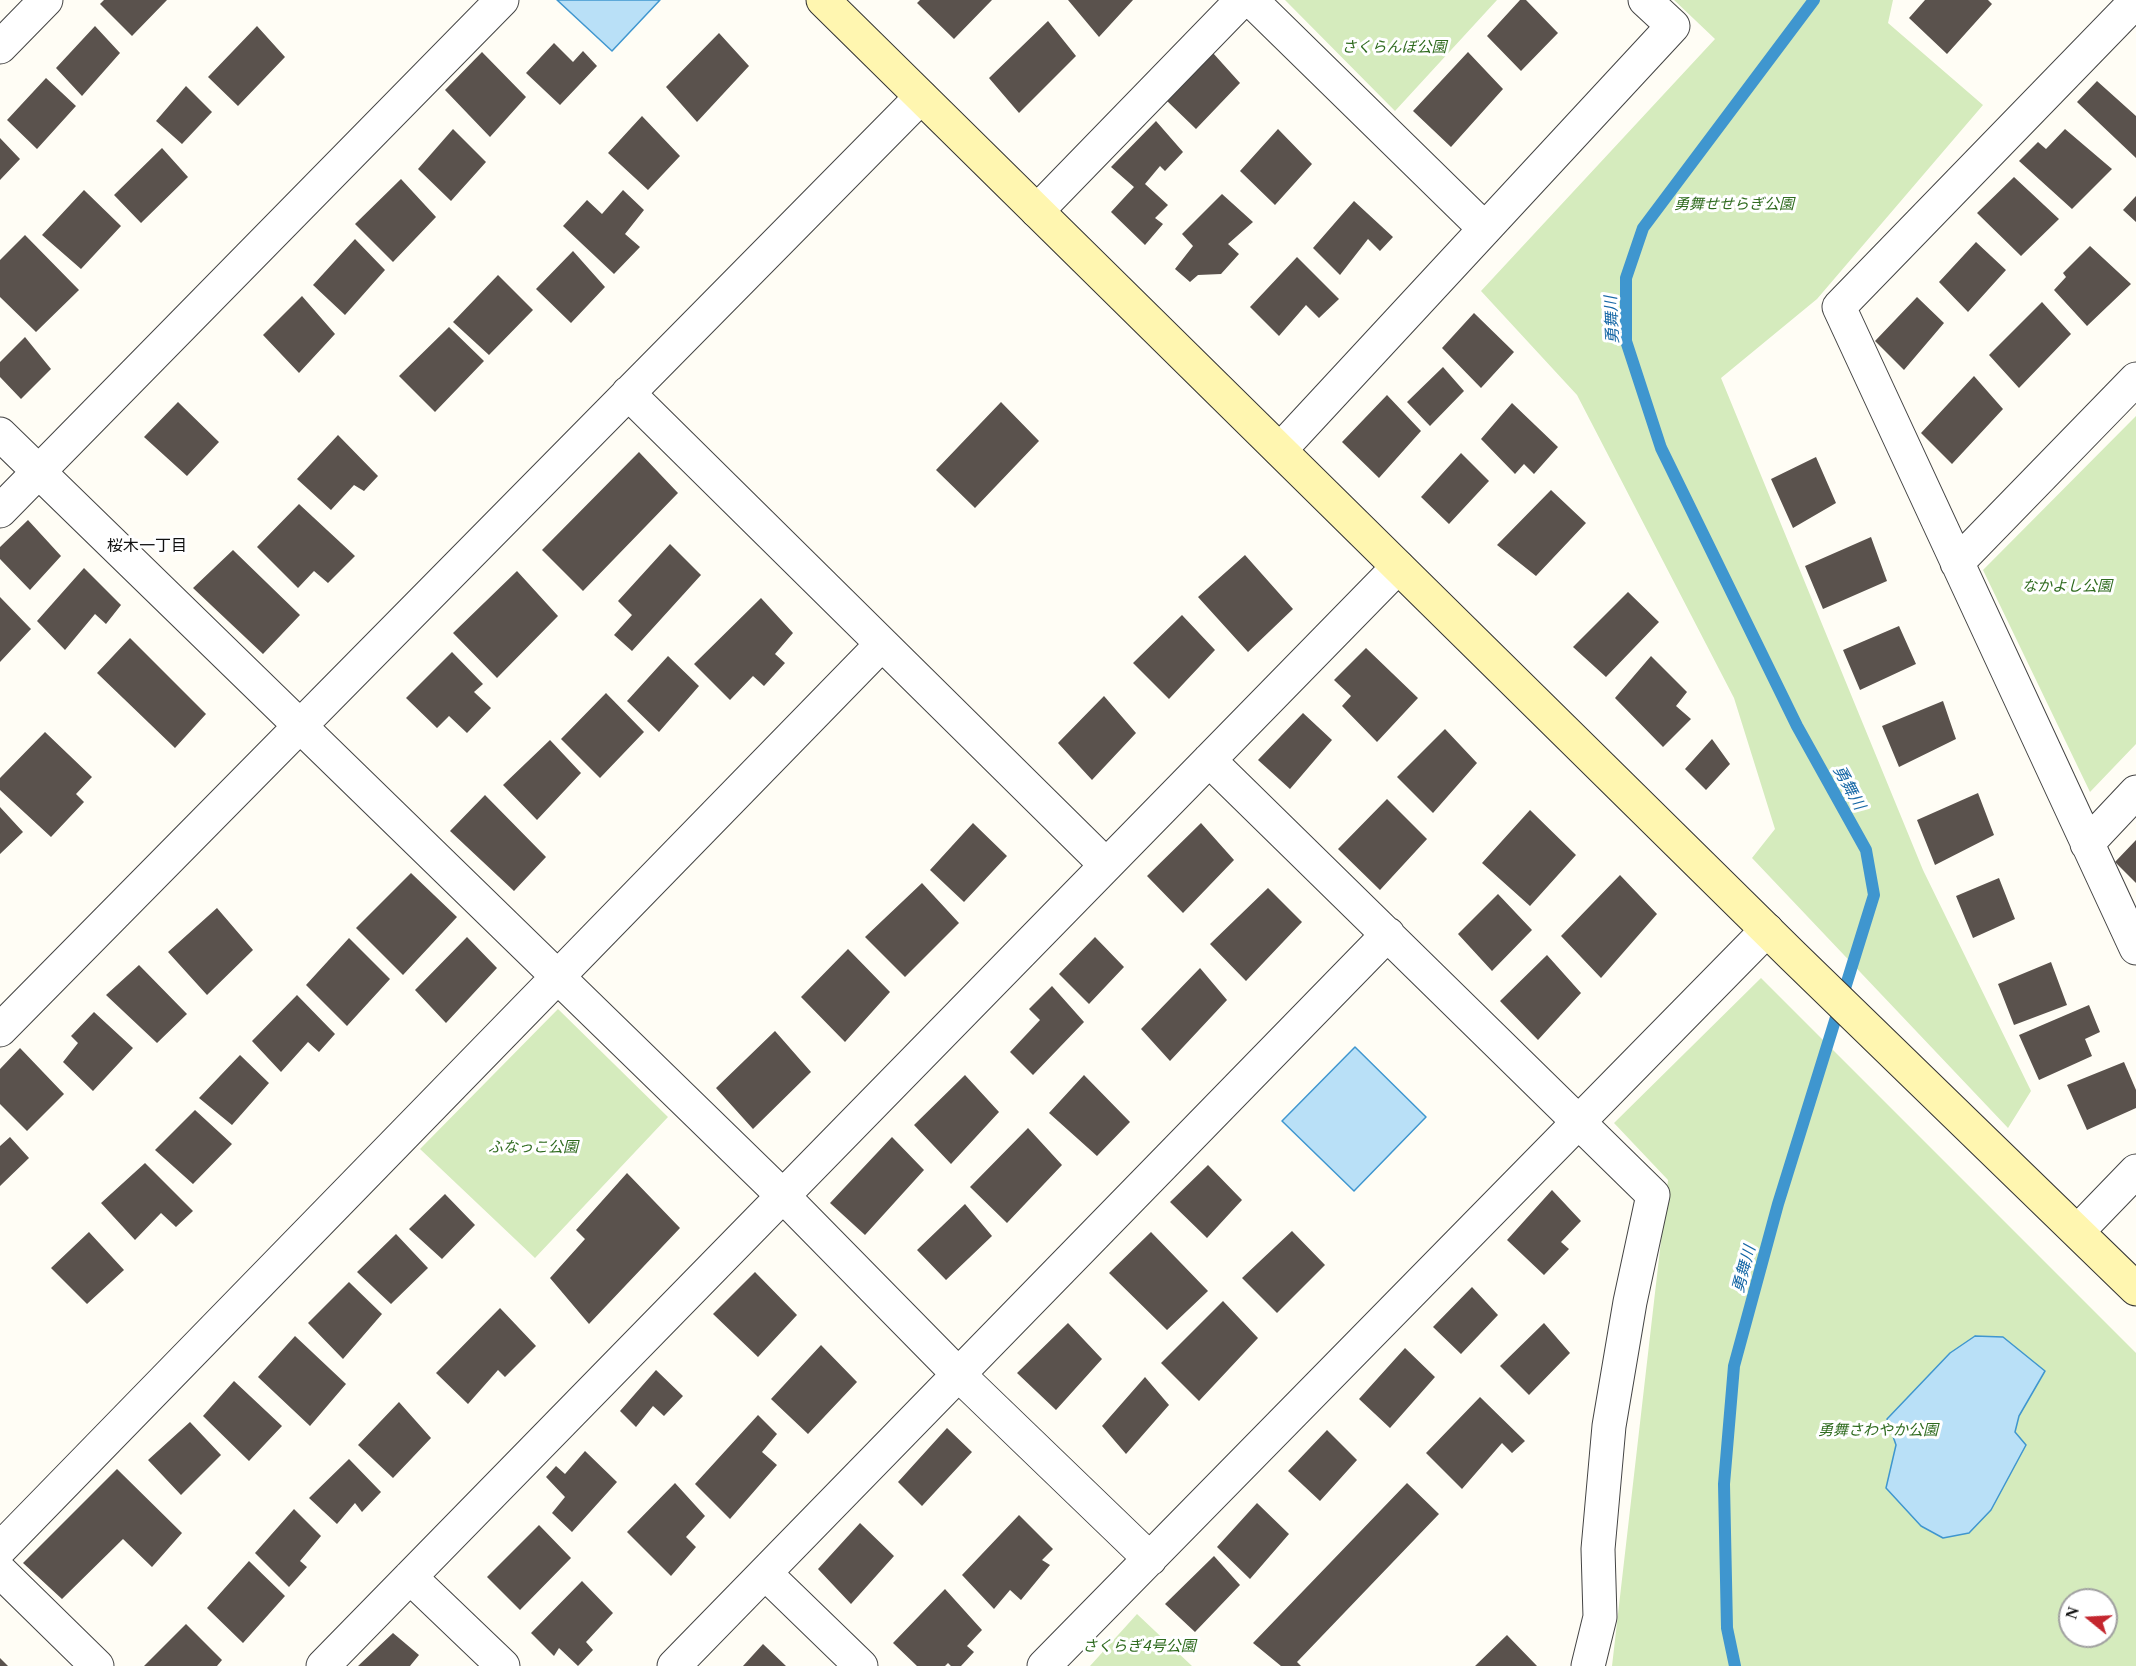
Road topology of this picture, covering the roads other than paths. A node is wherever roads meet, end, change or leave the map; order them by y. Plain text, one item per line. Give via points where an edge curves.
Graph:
1 (46, 0) edge
2 (502, 0) edge
3 (823, 0) edge
4 (1242, 0) edge
5 (1251, 0) edge
6 (1646, 0) edge
7 (2136, 1) edge
8 (0, 47) edge
9 (921, 97) junction
10 (1037, 211) junction
11 (1485, 230) junction
12 (2136, 379) edge
13 (628, 393) junction
14 (0, 434) edge
15 (1280, 450) junction
16 (38, 472) junction
17 (0, 511) edge
18 (1957, 563) junction
19 (1398, 567) junction
20 (882, 644) junction
21 (301, 725) junction
22 (1209, 760) junction
23 (2136, 792) edge
24 (2087, 844) junction
25 (1106, 866) junction
26 (1767, 930) junction
27 (1388, 934) junction
28 (2136, 948) edge
29 (559, 978) junction
30 (0, 1030) edge
31 (1579, 1121) junction
32 (2136, 1171) edge
33 (783, 1196) junction
34 (2078, 1231) junction
35 (2136, 1289) edge
36 (959, 1375) junction
37 (0, 1549) edge
38 (1150, 1559) junction
39 (0, 1571) edge
40 (766, 1574) junction
41 (410, 1577) junction
42 (97, 1666) edge
43 (323, 1666) edge
44 (503, 1666) edge
45 (674, 1666) edge
46 (861, 1666) edge
47 (1044, 1666) edge
48 (1588, 1666) edge

1 - 8 street
2 - 16 street
3 - 9 street
4 - 10 street
5 - 11 street
6 - 11 street via 1673,26
7 - 18 street via 1839,307
9 - 10 street
9 - 13 street
10 - 15 street
11 - 15 street
12 - 18 street
13 - 20 street
13 - 21 street
14 - 16 street
15 - 19 street
16 - 17 street
16 - 21 street
18 - 24 street
19 - 22 street
19 - 26 street
20 - 25 street
20 - 29 street
21 - 29 street
21 - 30 street
22 - 25 street
22 - 27 street
23 - 24 street
24 - 28 street
25 - 33 street
26 - 31 street
26 - 34 street
27 - 31 street
27 - 36 street
29 - 33 street
29 - 37 street
31 - 38 street
31 - 48 street via 1653,1195 1609,1425 1598,1549 1600,1617
32 - 34 street
33 - 36 street
33 - 41 street
34 - 35 street
36 - 38 street
36 - 40 street
38 - 47 street
39 - 42 street
40 - 45 street
40 - 46 street
41 - 43 street
41 - 44 street

